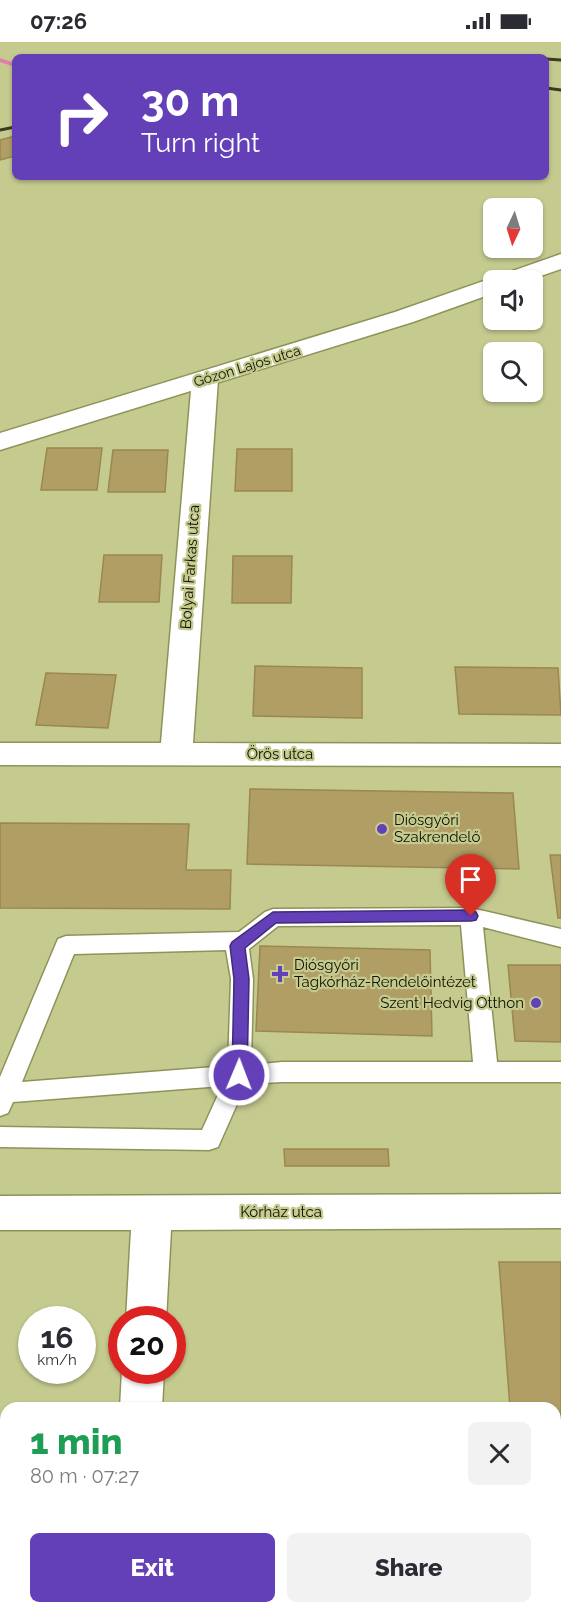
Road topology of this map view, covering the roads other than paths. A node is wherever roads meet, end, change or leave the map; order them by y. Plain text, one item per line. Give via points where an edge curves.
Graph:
1 (561, 261) edge
2 (535, 270) edge
3 (483, 289) edge
4 (205, 379) junction
5 (0, 442) edge
6 (0, 753) edge
7 (176, 754) junction
8 (561, 755) edge
9 (471, 916) junction
10 (561, 938) edge
11 (244, 941) junction
12 (486, 1072) junction
13 (561, 1072) edge
14 (239, 1075) junction
15 (3, 1099) edge
16 (0, 1137) edge
17 (561, 1211) edge
18 (0, 1213) edge
19 (152, 1214) junction
20 (147, 1306) edge
21 (142, 1384) edge
22 (141, 1402) edge

1 - 2 street
3 - 4 street, Gózon Lajos utca
4 - 5 street, Gózon Lajos utca
4 - 7 street, Bolyai Farkas utca
6 - 7 street, Örös utca
7 - 8 street, Örös utca
9 - 10 lane
9 - 11 lane via 273,918
9 - 12 lane
11 - 14 lane via 237,946 242,979
11 - 15 lane via 66,945
12 - 13 lane
12 - 14 lane
14 - 15 lane
14 - 16 lane via 209,1140
17 - 19 street, Kórház utca
18 - 19 street, Kórház utca
19 - 20 street
21 - 22 street

